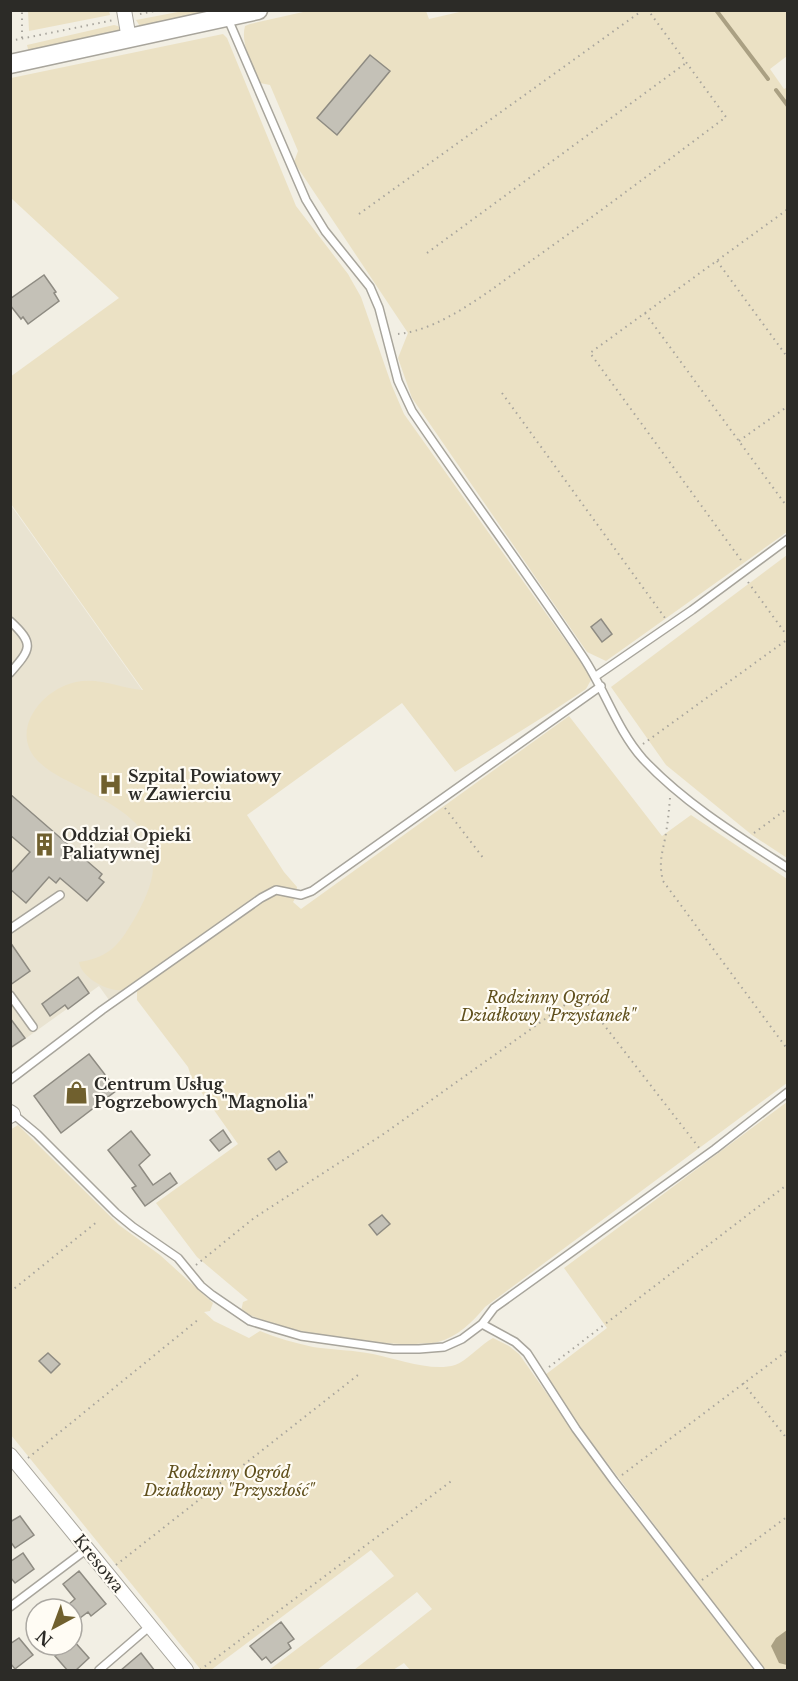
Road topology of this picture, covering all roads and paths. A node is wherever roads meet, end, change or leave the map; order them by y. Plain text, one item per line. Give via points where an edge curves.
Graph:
1 (22, 10) edge
2 (258, 10) edge
3 (643, 10) edge
4 (648, 10) edge
5 (120, 15) edge
6 (227, 17) junction
7 (22, 39) junction
8 (129, 39) junction
9 (10, 41) edge
10 (686, 63) junction
11 (10, 64) edge
12 (788, 209) edge
13 (359, 214) dead end
14 (426, 252) dead end
15 (717, 261) junction
16 (645, 313) junction
17 (386, 335) junction
18 (788, 358) edge
19 (502, 393) dead end
20 (788, 406) edge
21 (739, 441) junction
22 (788, 508) edge
23 (788, 539) edge
24 (745, 570) junction
25 (10, 621) edge
26 (670, 626) junction
27 (788, 638) edge
28 (11, 670) edge
29 (596, 676) junction
30 (601, 686) junction
31 (636, 749) junction
32 (672, 785) junction
33 (440, 800) junction
34 (788, 808) edge
35 (745, 840) junction
36 (484, 859) dead end
37 (788, 868) edge
38 (60, 895) dead end
39 (10, 929) edge
40 (10, 995) edge
41 (33, 1027) dead end
42 (788, 1050) edge
43 (10, 1080) edge
44 (788, 1092) edge
45 (11, 1114) edge
46 (705, 1156) junction
47 (788, 1184) edge
48 (98, 1221) dead end
49 (188, 1271) junction
50 (10, 1292) edge
51 (199, 1319) dead end
52 (482, 1324) junction
53 (788, 1350) edge
54 (540, 1374) junction
55 (358, 1375) dead end
56 (743, 1383) junction
57 (788, 1440) edge
58 (13, 1460) edge
59 (454, 1479) dead end
60 (614, 1481) junction
61 (788, 1516) edge
62 (87, 1549) junction
63 (106, 1572) junction
64 (695, 1585) junction
65 (10, 1607) edge
66 (150, 1626) junction
67 (99, 1671) edge
68 (186, 1671) edge
69 (200, 1671) edge
70 (760, 1671) edge

1 - 7 path
2 - 6 street
3 - 13 path
4 - 10 path
5 - 7 path
5 - 8 street
6 - 8 street
6 - 17 lane via 306,200 370,287
7 - 9 path
8 - 11 street
10 - 14 path
10 - 17 path via 726,117 473,302 438,322 408,333
12 - 15 path
15 - 16 path
15 - 18 path
16 - 21 path
16 - 24 path via 590,353
17 - 29 lane via 398,381 412,411
19 - 26 path
20 - 21 path
21 - 22 path
23 - 24 lane
24 - 26 lane
24 - 27 path
25 - 28 lane via 28,641 25,656
26 - 29 lane
27 - 31 path
29 - 30 lane
30 - 31 lane
30 - 33 lane
31 - 32 lane
32 - 35 lane
32 - 42 path via 661,855 663,881
33 - 36 path
33 - 43 lane via 312,891 301,895 276,890 261,898
34 - 35 path
35 - 37 lane
38 - 39 lane
40 - 41 lane
44 - 46 lane
45 - 49 lane via 37,1134 116,1213 164,1247
46 - 49 path via 580,997 254,1218
46 - 52 lane via 501,1302
47 - 54 path
48 - 50 path
49 - 52 lane via 236,1313 301,1336 419,1349 453,1344
51 - 58 path
52 - 54 lane via 515,1342
53 - 56 path
54 - 60 lane
55 - 63 path
56 - 57 path
56 - 60 path
58 - 62 street, Kresowa
59 - 69 path
60 - 64 lane
61 - 64 path
62 - 63 street, Kresowa
62 - 65 lane
63 - 66 street, Kresowa
64 - 70 lane
66 - 67 lane
66 - 68 street, Kresowa

